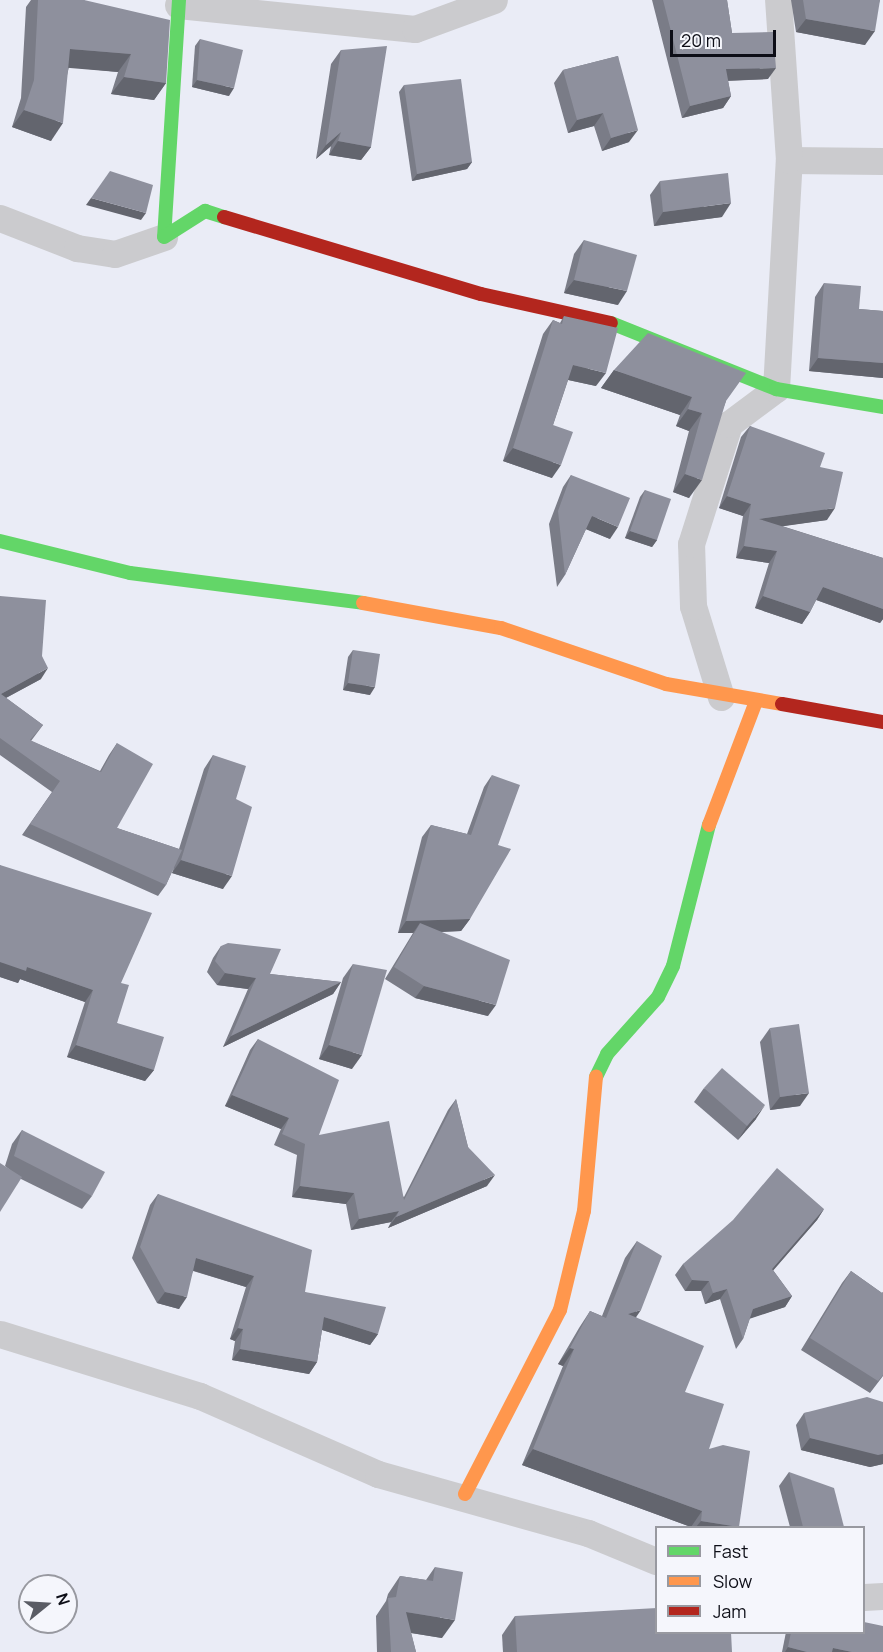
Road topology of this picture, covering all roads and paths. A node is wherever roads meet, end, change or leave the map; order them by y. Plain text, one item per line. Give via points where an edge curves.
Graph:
1 (494, 0) edge
2 (778, 0) edge
3 (179, 3) edge
4 (789, 160) junction
5 (883, 161) edge
6 (0, 218) edge
7 (164, 237) junction
8 (776, 389) junction
9 (883, 407) edge
10 (0, 541) edge
11 (721, 697) junction
12 (755, 704) junction
13 (883, 722) edge
14 (0, 1334) edge
15 (465, 1494) junction
16 (655, 1560) edge
17 (883, 1596) edge
18 (865, 1597) edge

1 - 3 street via 415,29
2 - 4 street
3 - 7 street
4 - 5 street
4 - 8 street
6 - 7 street via 77,248 115,254
7 - 8 street via 205,211 273,227 481,294 634,328
8 - 9 street
8 - 11 street via 729,424 691,544 693,606
10 - 11 street via 130,573 450,617
11 - 12 street
12 - 13 street
12 - 15 street via 696,858 683,941 673,966 658,997 607,1054 596,1077 584,1211 560,1310
14 - 15 street via 200,1396 378,1474
15 - 16 street via 588,1533
17 - 18 street

